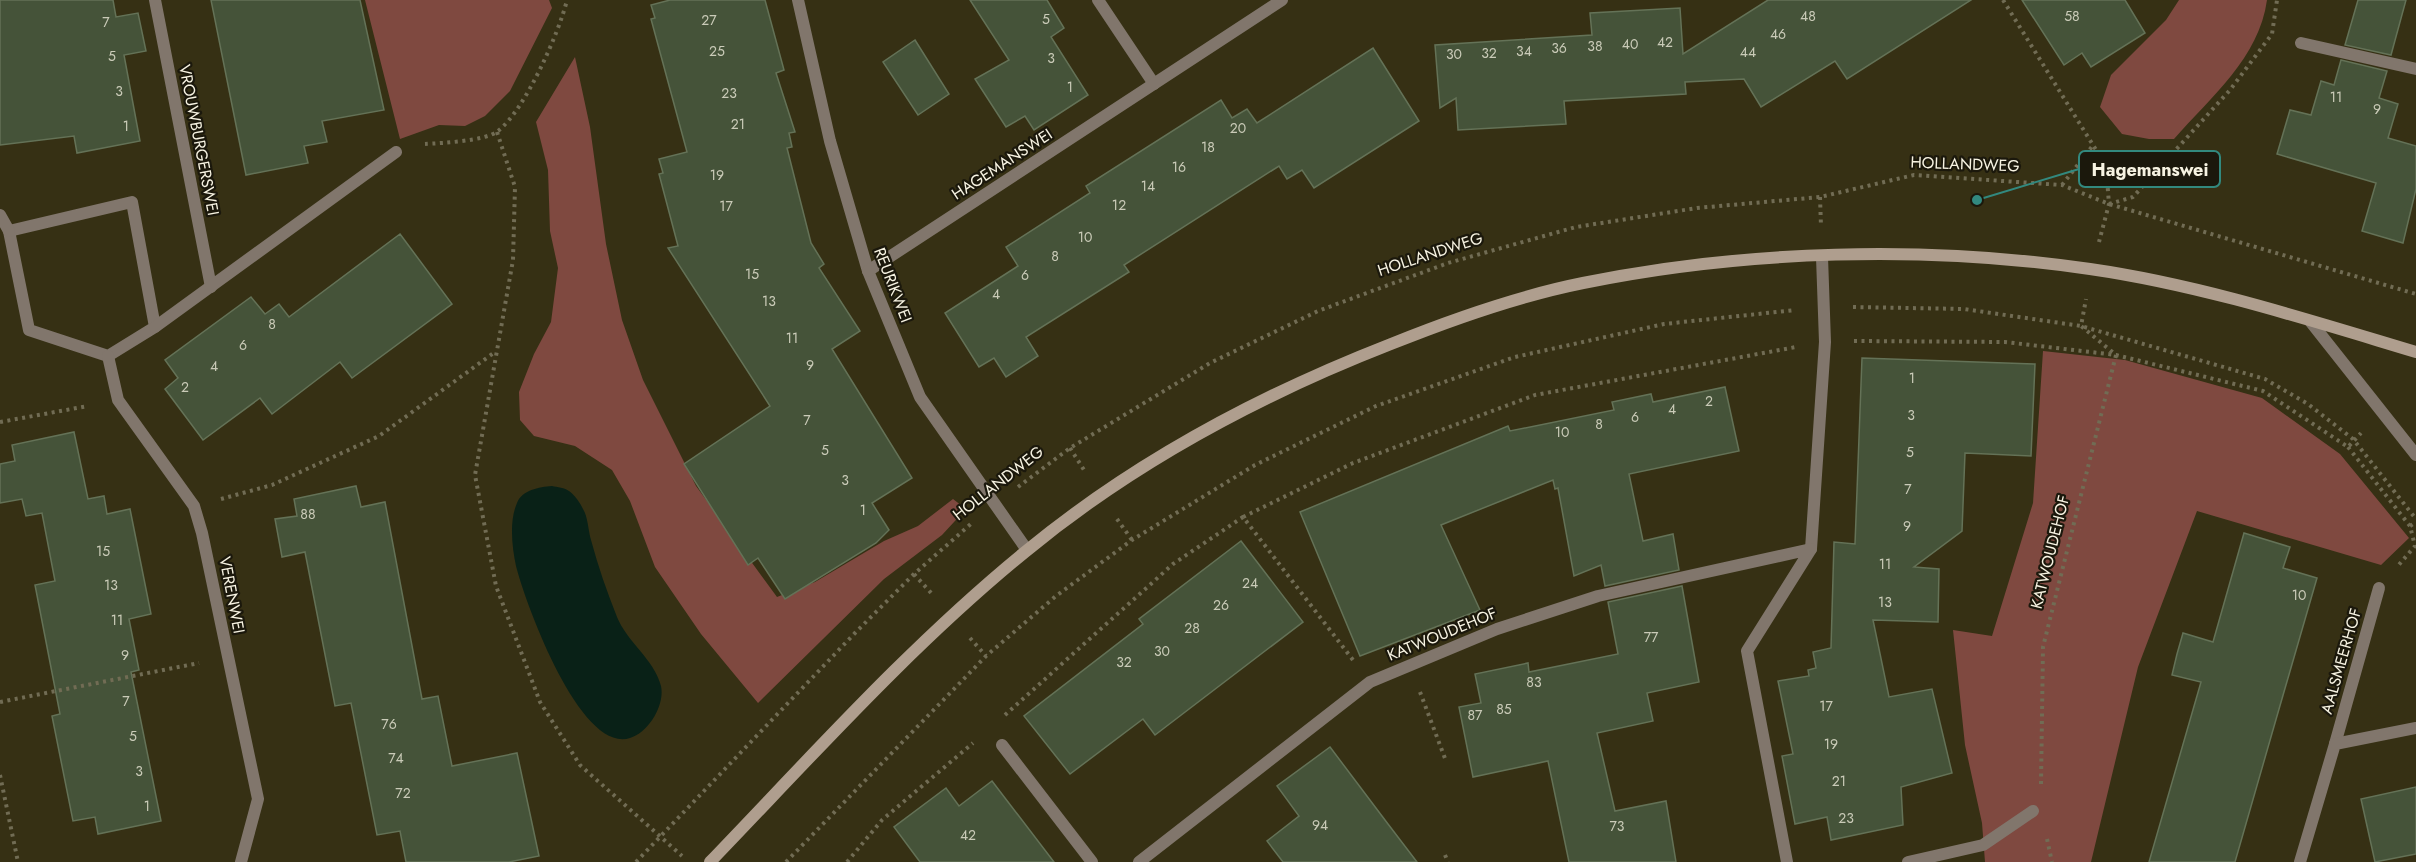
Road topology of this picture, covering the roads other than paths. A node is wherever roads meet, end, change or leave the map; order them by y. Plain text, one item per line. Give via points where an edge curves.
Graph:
1 (155, 0) edge
2 (798, 0) edge
3 (1098, 0) edge
4 (1282, 0) edge
5 (2301, 43) dead end
6 (2416, 69) edge
7 (1154, 84) junction
8 (396, 152) road end
9 (0, 214) edge
10 (9, 231) junction
11 (1822, 257) junction
12 (868, 271) junction
13 (211, 287) junction
14 (2310, 321) junction
15 (155, 327) junction
16 (2416, 352) edge
17 (108, 356) junction
18 (2416, 455) edge
19 (1812, 549) junction
20 (1027, 550) junction
21 (2379, 588) road end
22 (2416, 728) edge
23 (2335, 744) junction
24 (1002, 745) road end
25 (2033, 812) dead end
26 (241, 862) edge
27 (710, 862) edge
28 (1092, 862) edge
29 (1139, 862) edge
30 (1787, 862) edge
31 (1908, 862) edge
32 (2300, 862) edge

1 - 13 street, VROUWBURGERSWEI
2 - 12 street, REURIKWEI via 830,141
3 - 7 street
4 - 7 street, HAGEMANSWEI
5 - 6 street
7 - 12 street, HAGEMANSWEI
8 - 13 street
9 - 10 street
10 - 15 street via 132,202
10 - 17 street via 29,330
11 - 14 street via 1929,255 2091,269 2198,289
11 - 19 street via 1825,342
11 - 20 street via 1701,264 1602,280 1453,320 1324,370 1216,422 1101,494
12 - 20 street, REURIKWEI via 920,397
13 - 15 street
14 - 16 street
14 - 18 street
15 - 17 street
17 - 26 street, VERENWEI via 118,400 194,506 258,799
19 - 29 street, KATWOUDEHOF via 1598,596 1497,629 1370,681
19 - 30 street via 1747,651
20 - 27 street via 920,645
21 - 23 street, AALSMEERHOF
22 - 23 street
23 - 32 street, AALSMEERHOF
24 - 28 street
25 - 31 street via 1983,845

